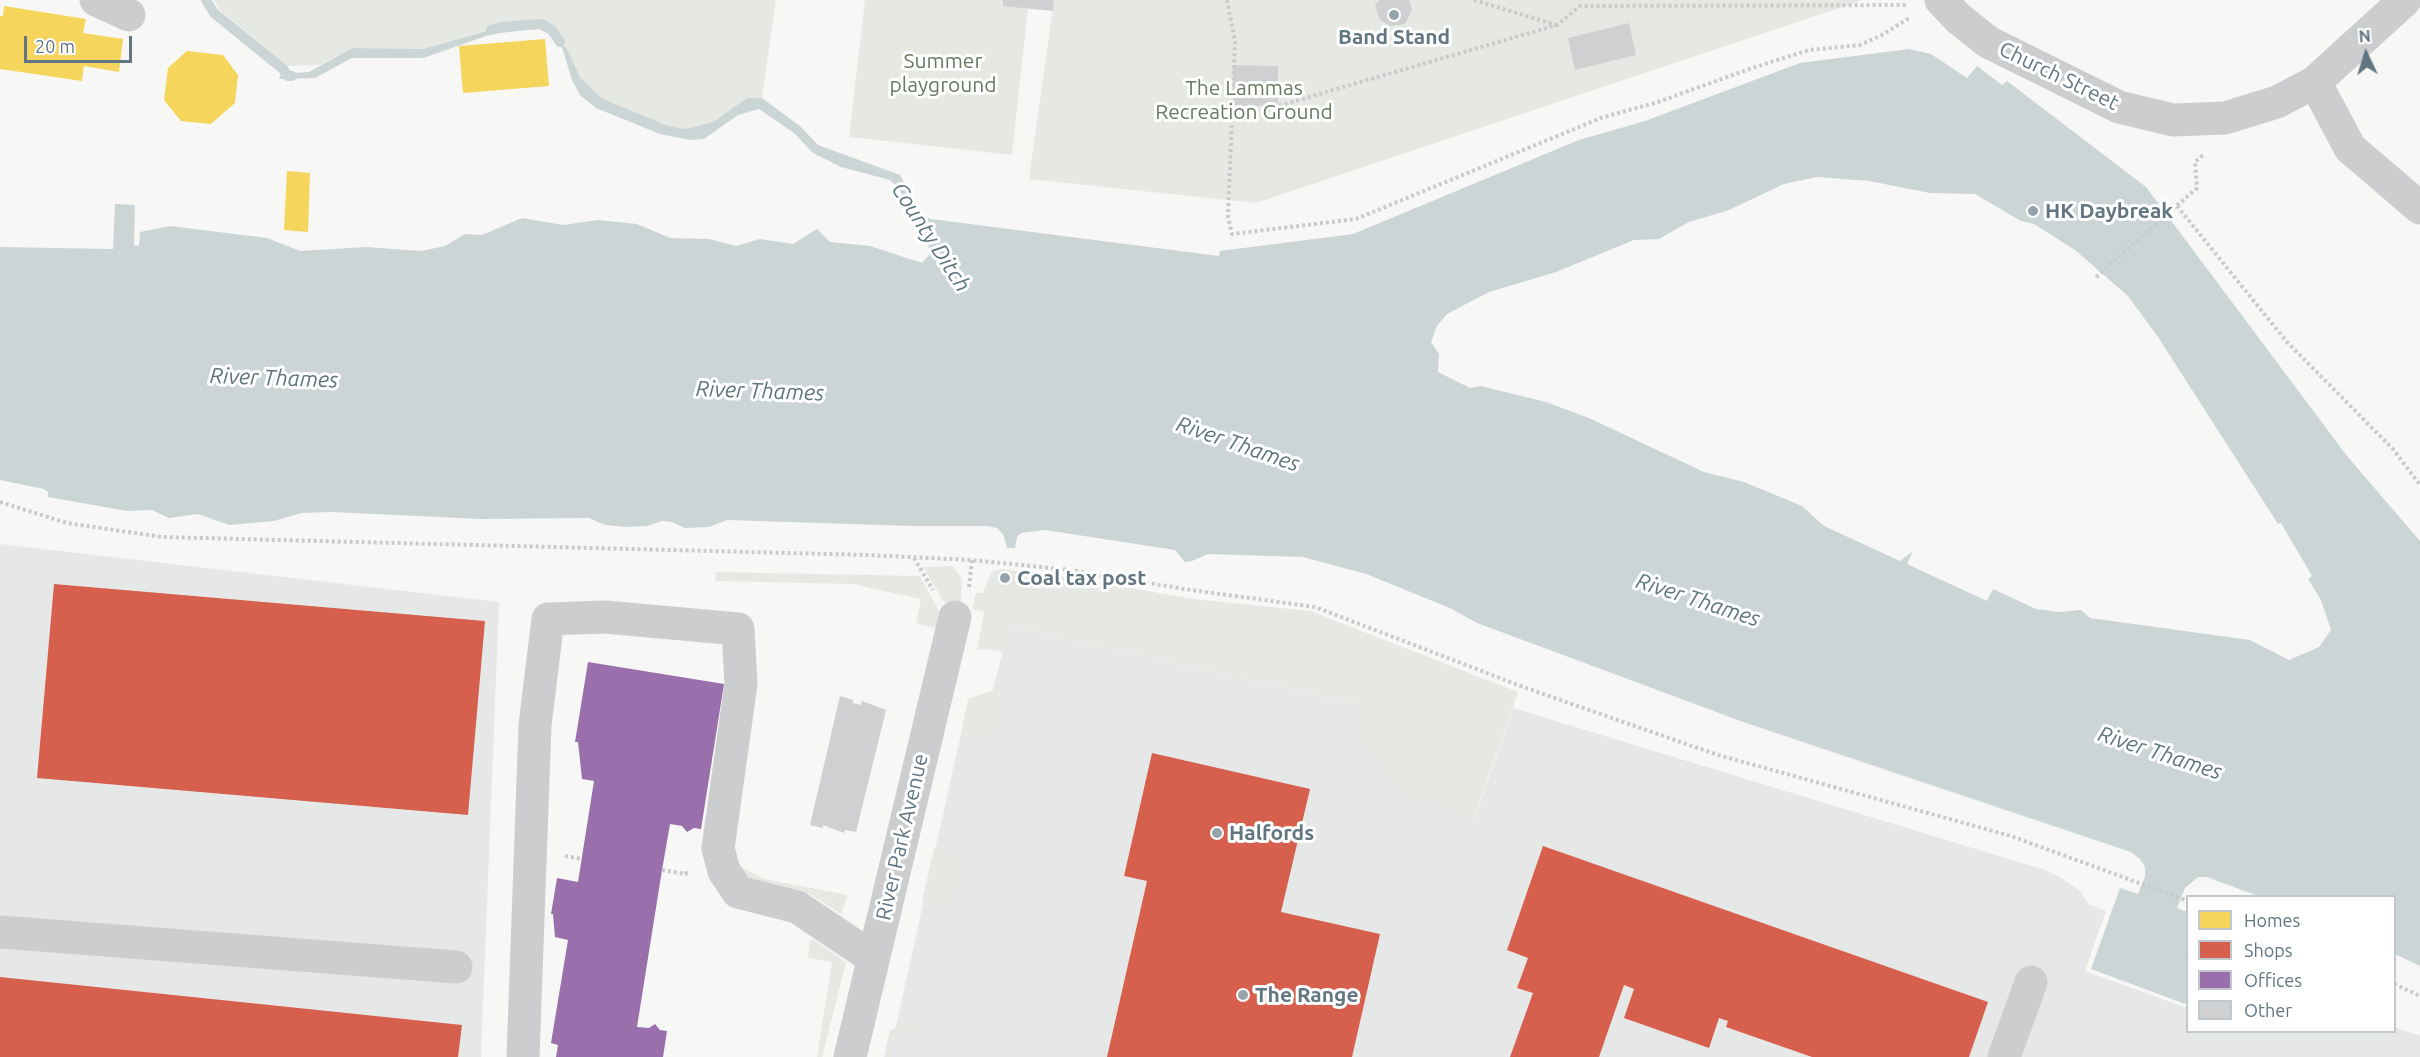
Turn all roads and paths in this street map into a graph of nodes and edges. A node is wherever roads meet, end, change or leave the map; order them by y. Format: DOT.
graph roads {
  1 [pos="96,0"];
  2 [pos="1227,0"];
  3 [pos="1474,0"];
  4 [pos="2405,0"];
  5 [pos="1935,3"];
  6 [pos="129,15"];
  7 [pos="1557,25"];
  8 [pos="2315,82"];
  9 [pos="1232,114"];
  10 [pos="2224,118"];
  11 [pos="2177,206"];
  12 [pos="2420,208"];
  13 [pos="2096,277"];
  14 [pos="2420,485"];
  15 [pos="0,502"];
  16 [pos="955,617"];
  17 [pos="2186,901"];
  18 [pos="0,932"];
  19 [pos="873,958"];
  20 [pos="456,967"];
  21 [pos="2031,982"];
  22 [pos="2396,985"];
  23 [pos="2420,996"];
  24 [pos="523,1057"];
  25 [pos="850,1057"];
  26 [pos="2004,1057"];
  1 -- 6 [label="street"];
  2 -- 9 [label="path"];
  3 -- 7 [label="path"];
  4 -- 8 [label="street, Church Street"];
  5 -- 7 [label="path"];
  5 -- 9 [label="path"];
  5 -- 10 [label="street, Church Street"];
  7 -- 9 [label="path"];
  8 -- 10 [label="street, Church Street"];
  8 -- 12 [label="street"];
  10 -- 11 [label="path"];
  11 -- 13 [label="path"];
  11 -- 14 [label="path"];
  15 -- 17 [label="path"];
  16 -- 19 [label="street, River Park Avenue"];
  18 -- 20 [label="street"];
  19 -- 24 [label="street"];
  19 -- 25 [label="street, River Park Avenue"];
  21 -- 26 [label="street"];
  22 -- 23 [label="path"];
}
